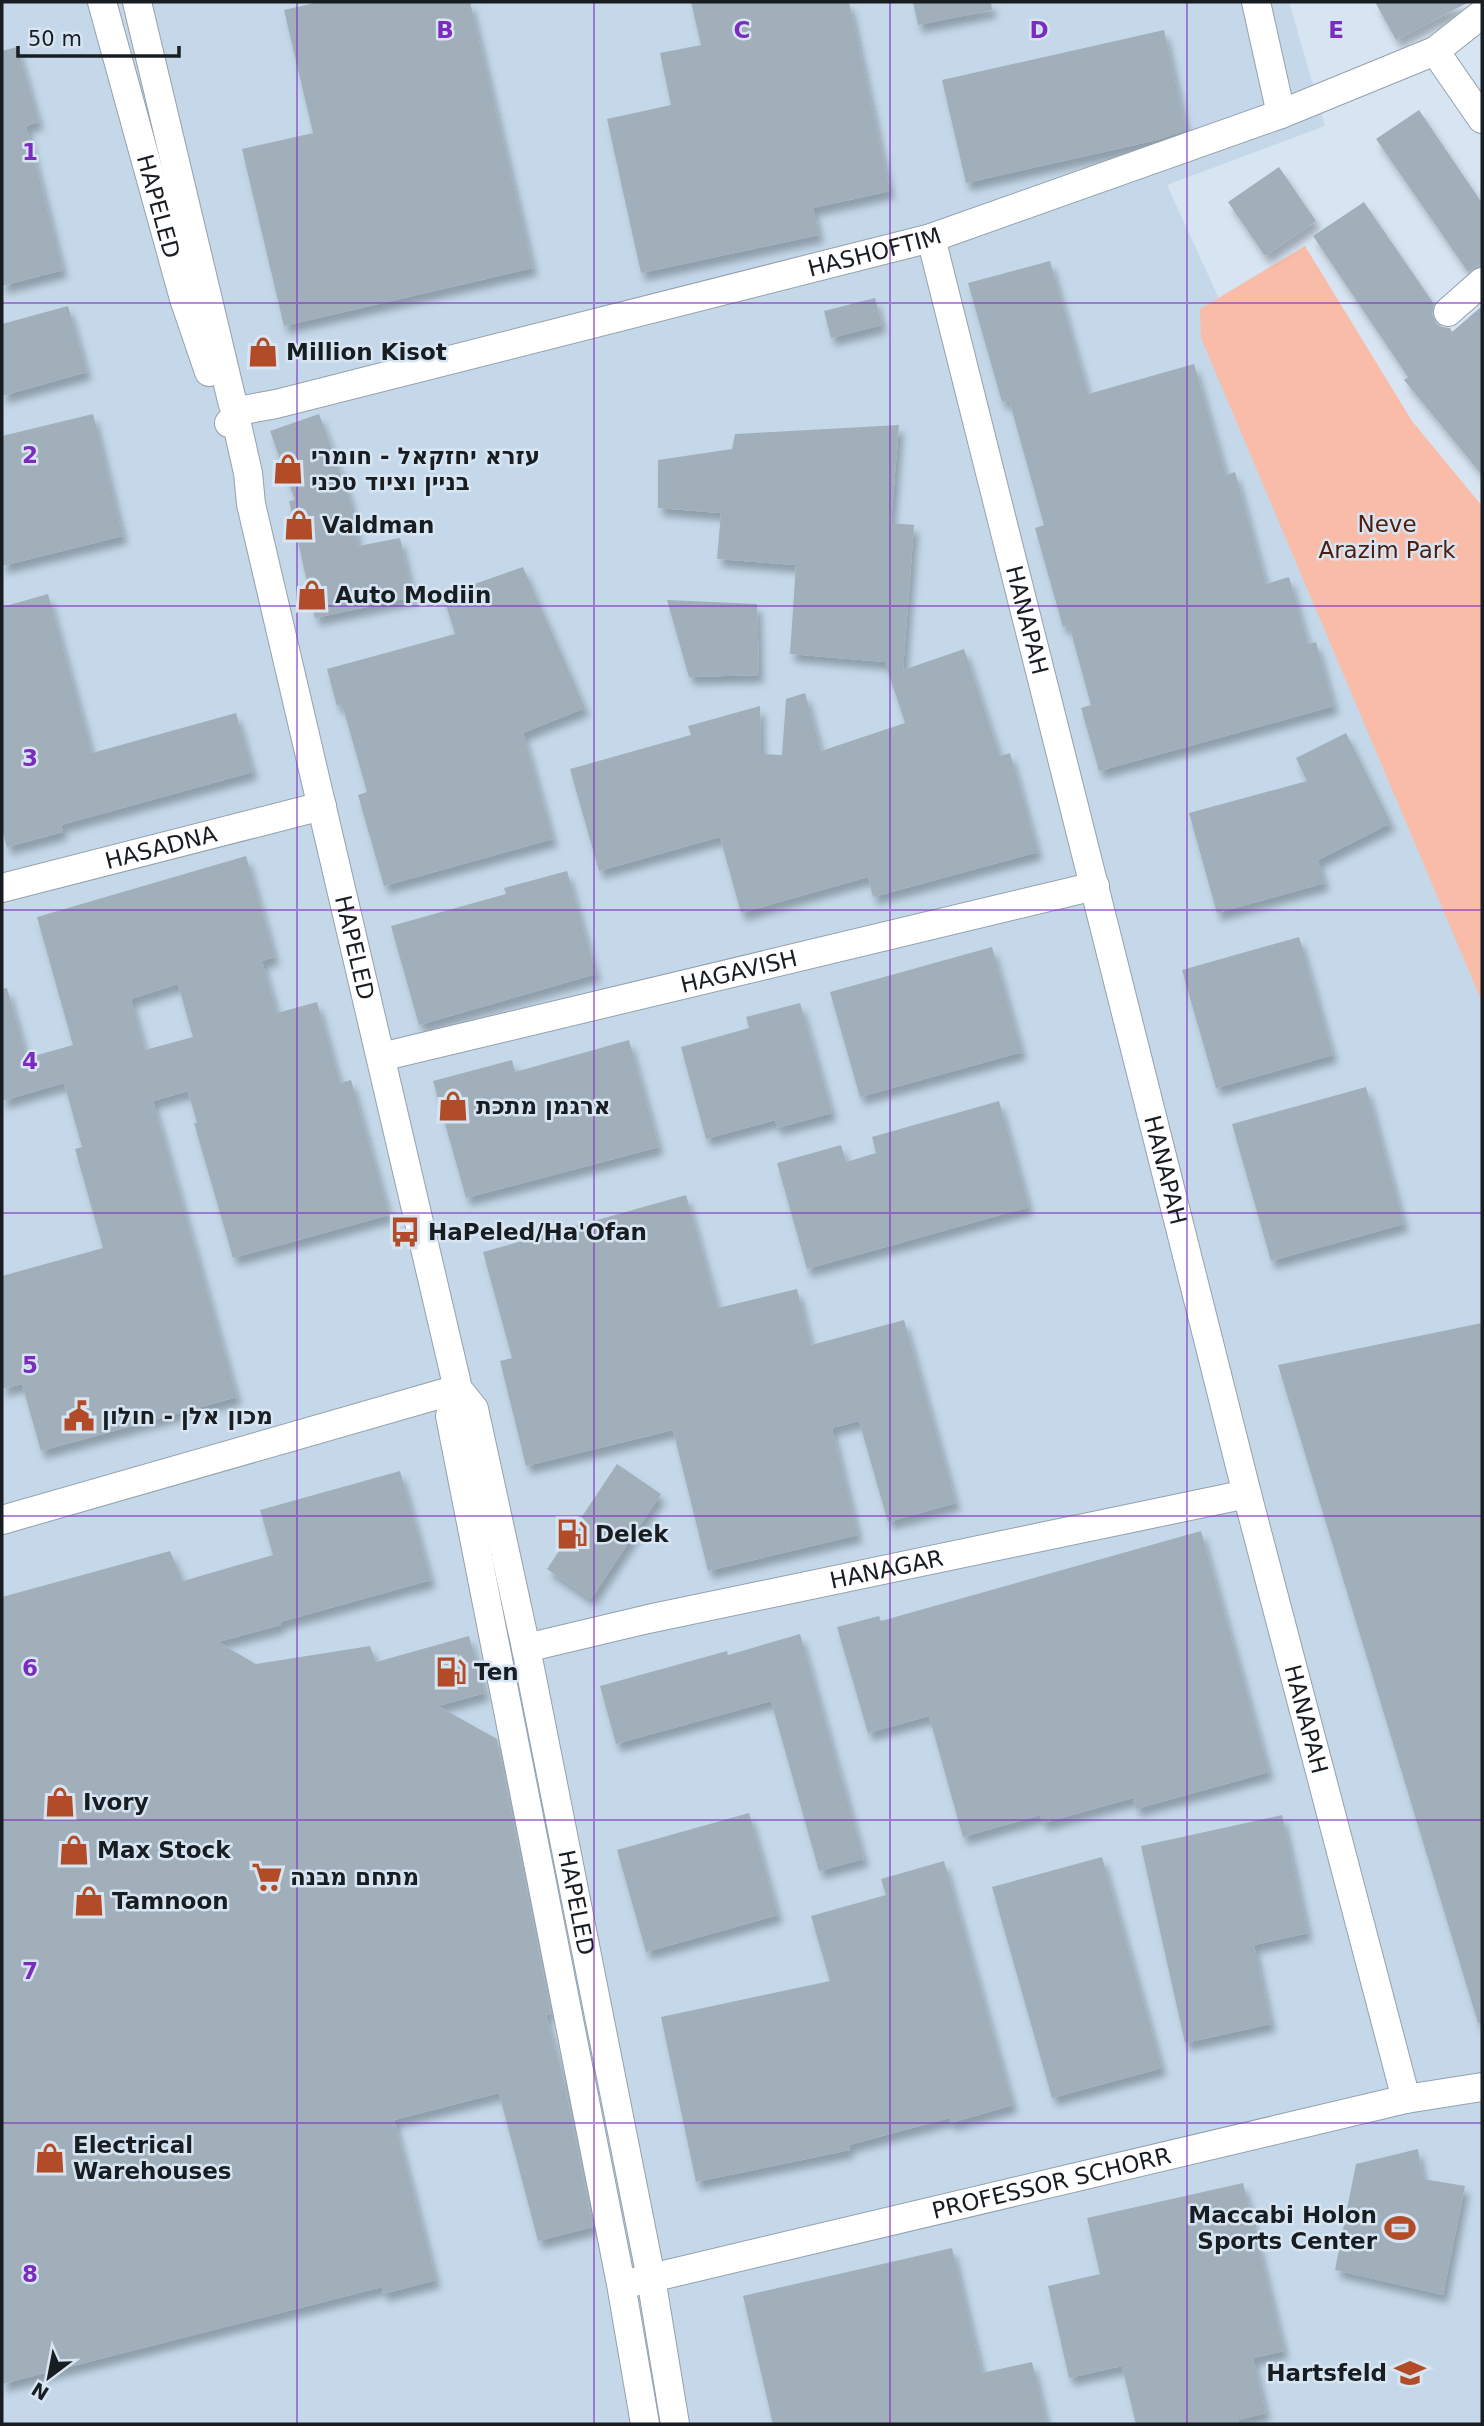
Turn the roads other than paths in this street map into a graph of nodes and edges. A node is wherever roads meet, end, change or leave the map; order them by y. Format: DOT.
graph roads {
  1 [pos="102,2"];
  2 [pos="137,2"];
  3 [pos="1256,2"];
  4 [pos="1482,14"];
  5 [pos="1435,51"];
  6 [pos="1281,114"];
  7 [pos="1482,119"];
  8 [pos="931,238"];
  9 [pos="1482,282"];
  10 [pos="1448,312"];
  11 [pos="231,413"];
  12 [pos="322,806"];
  13 [pos="1094,886"];
  14 [pos="2,888"];
  15 [pos="381,1056"];
  16 [pos="458,1389"];
  17 [pos="1247,1494"];
  18 [pos="2,1520"];
  19 [pos="526,1648"];
  20 [pos="1482,2087"];
  21 [pos="1406,2099"];
  22 [pos="651,2278"];
  23 [pos="621,2284"];
  24 [pos="645,2424"];
  25 [pos="675,2424"];
  1 -- 11 [label="street, HAPELED"];
  2 -- 11 [label="street, HAPELED"];
  3 -- 6 [label="street"];
  4 -- 5 [label="street, HASHOFTIM"];
  5 -- 6 [label="street, HASHOFTIM"];
  5 -- 7 [label="street"];
  6 -- 8 [label="street, HASHOFTIM"];
  8 -- 11 [label="street, HASHOFTIM"];
  8 -- 13 [label="street, HANAPAH"];
  9 -- 10 [label="street"];
  11 -- 12 [label="street, HAPELED"];
  12 -- 14 [label="street, HASADNA"];
  12 -- 15 [label="street, HAPELED"];
  13 -- 15 [label="street, HAGAVISH"];
  13 -- 17 [label="street, HANAPAH"];
  15 -- 16 [label="street, HAPELED"];
  16 -- 18 [label="street"];
  16 -- 19 [label="street, HAPELED"];
  16 -- 23 [label="street, HAPELED"];
  17 -- 19 [label="street, HANAGAR"];
  17 -- 21 [label="street, HANAPAH"];
  19 -- 22 [label="street, HAPELED"];
  20 -- 21 [label="street, PROFESSOR SCHORR"];
  21 -- 22 [label="street, PROFESSOR SCHORR"];
  22 -- 23 [label="street, PROFESSOR SCHORR"];
  22 -- 25 [label="street, HAPELED"];
  23 -- 24 [label="street, HAPELED"];
}
